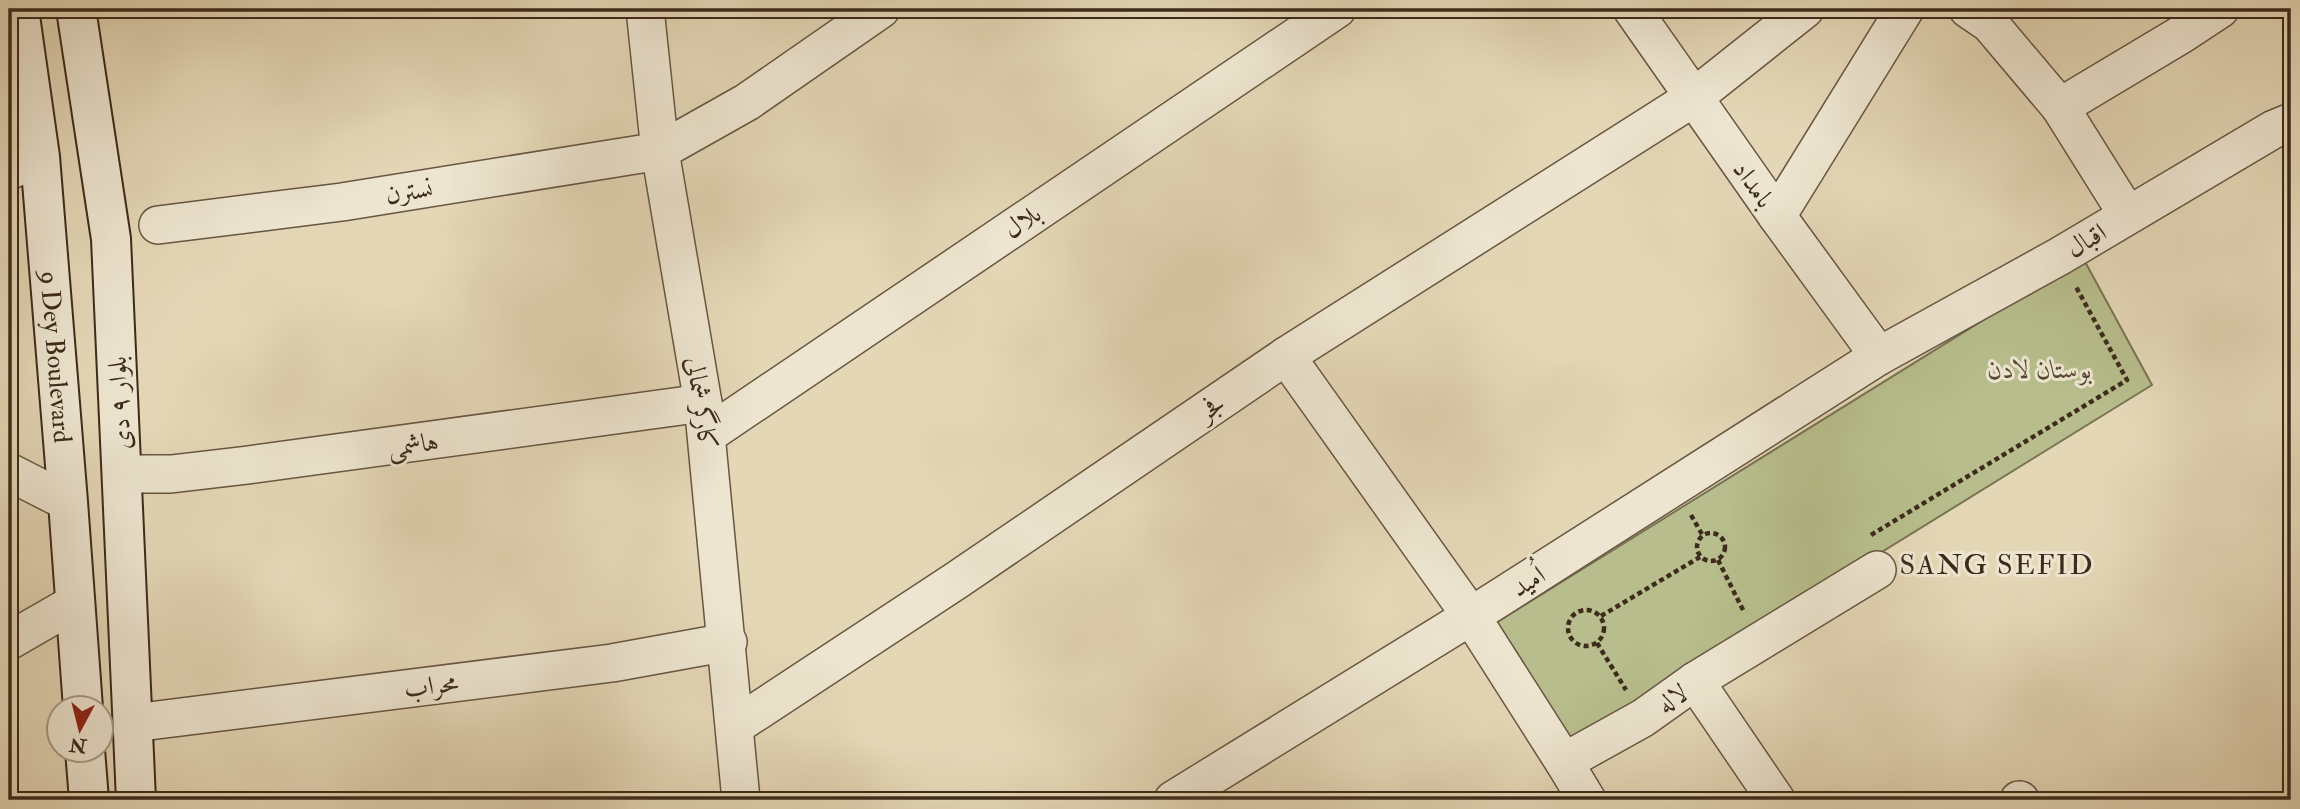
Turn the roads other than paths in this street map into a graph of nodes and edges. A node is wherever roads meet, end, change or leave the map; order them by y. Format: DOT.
graph roads {
  1 [pos="19,9"];
  2 [pos="76,9"];
  3 [pos="645,9"];
  4 [pos="881,9"];
  5 [pos="1337,9"];
  6 [pos="1632,9"];
  7 [pos="1805,9"];
  8 [pos="1905,9"];
  9 [pos="2220,9"];
  10 [pos="1988,14"];
  11 [pos="1693,98"];
  12 [pos="2060,107"];
  13 [pos="2291,122"];
  14 [pos="660,151"];
  15 [pos="24,164"];
  16 [pos="2127,215"];
  17 [pos="1777,216"];
  18 [pos="158,225"];
  19 [pos="1286,356"];
  20 [pos="1879,356"];
  21 [pos="705,419"];
  22 [pos="9,472"];
  23 [pos="122,474"];
  24 [pos="68,502"];
  25 [pos="1869,556"];
  26 [pos="75,603"];
  27 [pos="1471,616"];
  28 [pos="9,641"];
  29 [pos="728,642"];
  30 [pos="1695,681"];
  31 [pos="82,694"];
  32 [pos="133,723"];
  33 [pos="735,726"];
  34 [pos="1564,762"];
  35 [pos="86,764"];
  36 [pos="89,800"];
  37 [pos="136,800"];
  38 [pos="741,800"];
  39 [pos="1173,800"];
  40 [pos="1587,800"];
  41 [pos="1776,800"];
  1 -- 15 [label="main road, 9 Dey Boulevard"];
  2 -- 23 [label="main road, بلوار ۹ دی"];
  3 -- 14 [label="street, کارگر شمالی"];
  4 -- 14 [label="street"];
  5 -- 21 [label="street, بلال"];
  6 -- 11 [label="street, بامداد"];
  7 -- 11 [label="street, فجر"];
  8 -- 17 [label="street"];
  9 -- 12 [label="street"];
  10 -- 12 [label="street"];
  11 -- 17 [label="street, بامداد"];
  11 -- 19 [label="street, فجر"];
  12 -- 16 [label="street"];
  13 -- 16 [label="street, اقبال"];
  14 -- 18 [label="street, نسترن"];
  14 -- 21 [label="street, کارگر شمالی"];
  15 -- 24 [label="main road, 9 Dey Boulevard"];
  16 -- 20 [label="street, اقبال"];
  17 -- 20 [label="street, بامداد"];
  19 -- 27 [label="street"];
  19 -- 33 [label="street, فجر"];
  20 -- 27 [label="street, اُمید"];
  21 -- 23 [label="street, هاشمی"];
  21 -- 29 [label="street, کارگر شمالی"];
  22 -- 24 [label="street"];
  23 -- 32 [label="main road, بلوار ۹ دی"];
  24 -- 26 [label="main road, 9 Dey Boulevard"];
  25 -- 30 [label="street"];
  26 -- 28 [label="street"];
  26 -- 31 [label="main road, 9 Dey Boulevard"];
  27 -- 34 [label="street"];
  27 -- 39 [label="street, اُمید"];
  29 -- 32 [label="street, محراب"];
  29 -- 33 [label="street, کارگر شمالی"];
  30 -- 34 [label="street, لاله"];
  30 -- 41 [label="street, لاله"];
  32 -- 37 [label="main road, بلوار ۹ دی"];
  33 -- 38 [label="street, کارگر شمالی"];
  34 -- 40 [label="street"];
  35 -- 36 [label="main road"];
}
